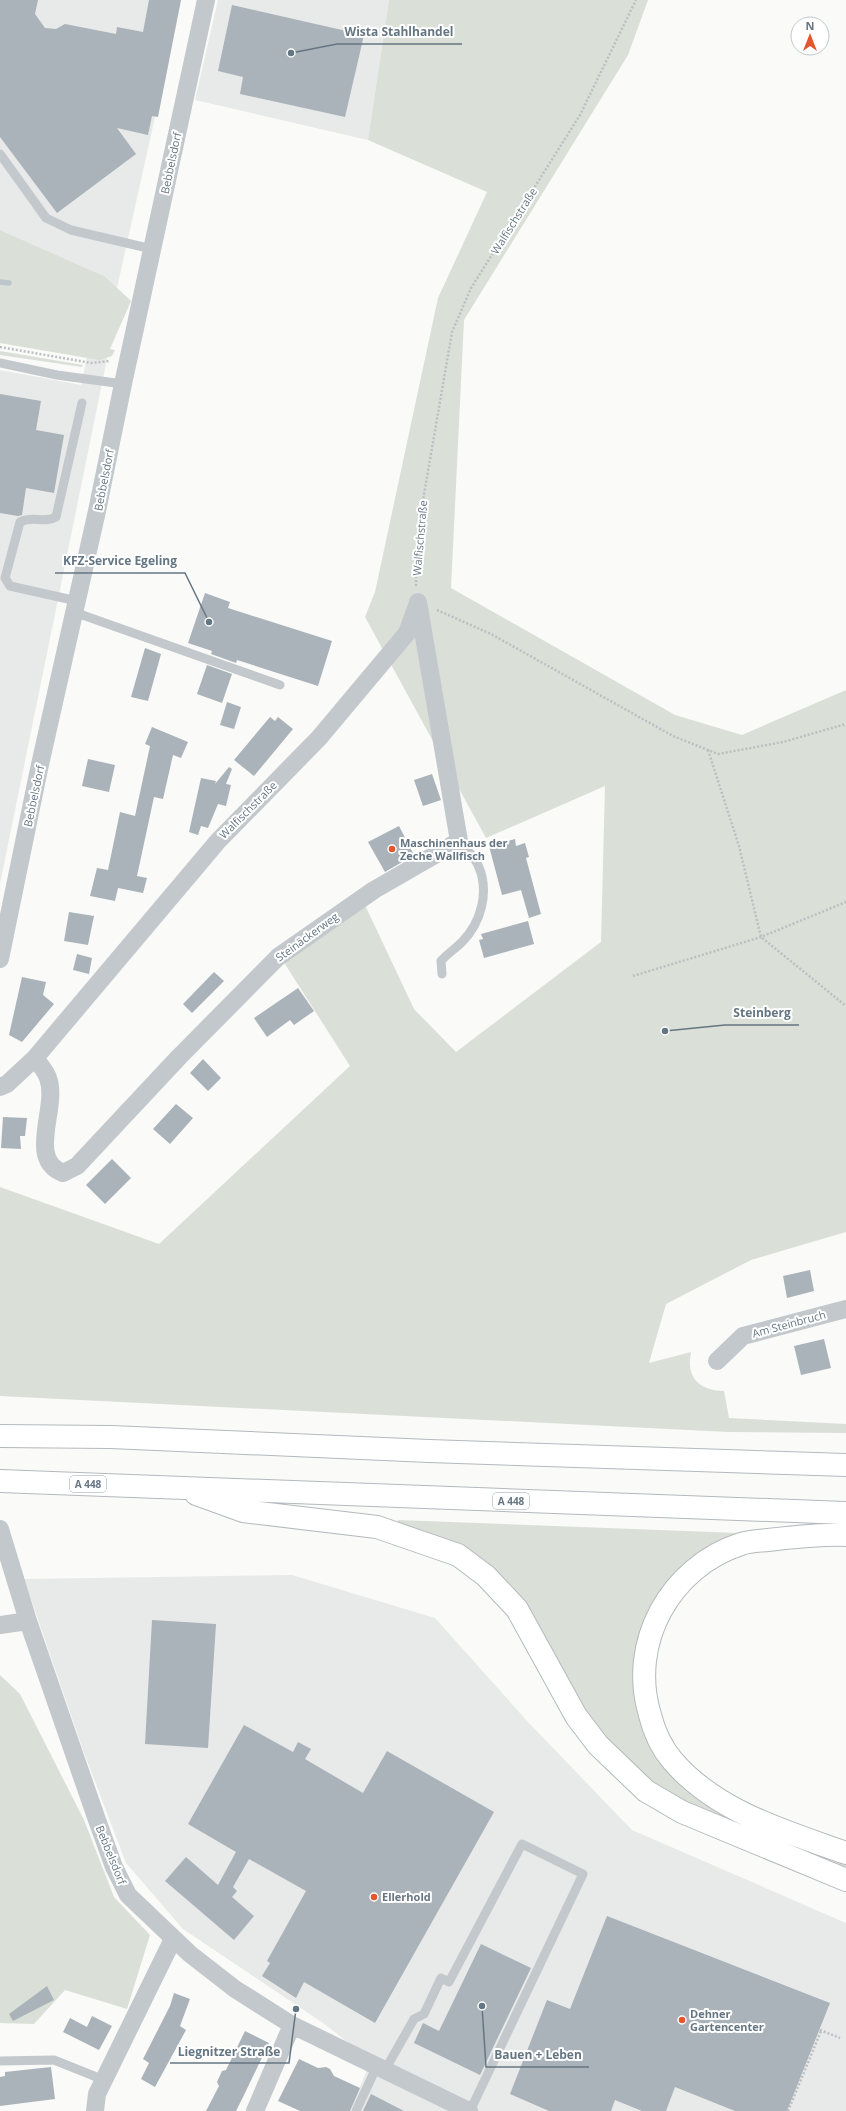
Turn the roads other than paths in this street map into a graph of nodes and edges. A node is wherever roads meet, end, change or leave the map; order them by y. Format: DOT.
graph roads {
  1 [pos="206,0"];
  2 [pos="0,154"];
  3 [pos="152,249"];
  4 [pos="0,363"];
  5 [pos="123,384"];
  6 [pos="82,404"];
  7 [pos="76,606"];
  8 [pos="280,685"];
  9 [pos="459,841"];
  10 [pos="0,959"];
  11 [pos="442,974"];
  12 [pos="34,1058"];
  13 [pos="0,1087"];
  14 [pos="846,1309"];
  15 [pos="717,1361"];
  16 [pos="0,1436"];
  17 [pos="846,1466"];
  18 [pos="0,1481"];
  19 [pos="176,1487"];
  20 [pos="846,1513"];
  21 [pos="1,1532"];
  22 [pos="846,1535"];
  23 [pos="28,1621"];
  24 [pos="0,1625"];
  25 [pos="846,1853"];
  26 [pos="846,1880"];
  27 [pos="173,1939"];
  28 [pos="292,2025"];
  29 [pos="0,2061"];
  30 [pos="381,2068"];
  31 [pos="104,2080"];
  32 [pos="94,2111"];
  33 [pos="255,2111"];
  34 [pos="356,2111"];
  35 [pos="470,2111"];
  1 -- 3 [label="street, Bebbelsdorf"];
  2 -- 3 [label="lane"];
  3 -- 5 [label="street, Bebbelsdorf"];
  4 -- 5 [label="lane"];
  5 -- 7 [label="street, Bebbelsdorf"];
  6 -- 7 [label="lane"];
  7 -- 8 [label="lane"];
  7 -- 10 [label="street, Bebbelsdorf"];
  9 -- 11 [label="lane"];
  9 -- 12 [label="street, Steinäckerweg"];
  9 -- 12 [label="street, Walfischstraße"];
  12 -- 13 [label="street, Walfischstraße"];
  14 -- 15 [label="street, Am Steinbruch"];
  16 -- 17 [label="highway"];
  18 -- 19 [label="highway, A 448"];
  19 -- 20 [label="highway, A 448"];
  19 -- 26 [label="highway"];
  21 -- 23 [label="street, Bebbelsdorf"];
  22 -- 25 [label="highway"];
  23 -- 24 [label="street"];
  23 -- 27 [label="street, Bebbelsdorf"];
  27 -- 28 [label="street, Bebbelsdorf"];
  27 -- 31 [label="street"];
  28 -- 30 [label="street, Bebbelsdorf"];
  28 -- 33 [label="street"];
  29 -- 31 [label="lane"];
  30 -- 34 [label="lane"];
  30 -- 35 [label="street, Bebbelsdorf"];
  30 -- 35 [label="lane"];
  31 -- 32 [label="street"];
}
